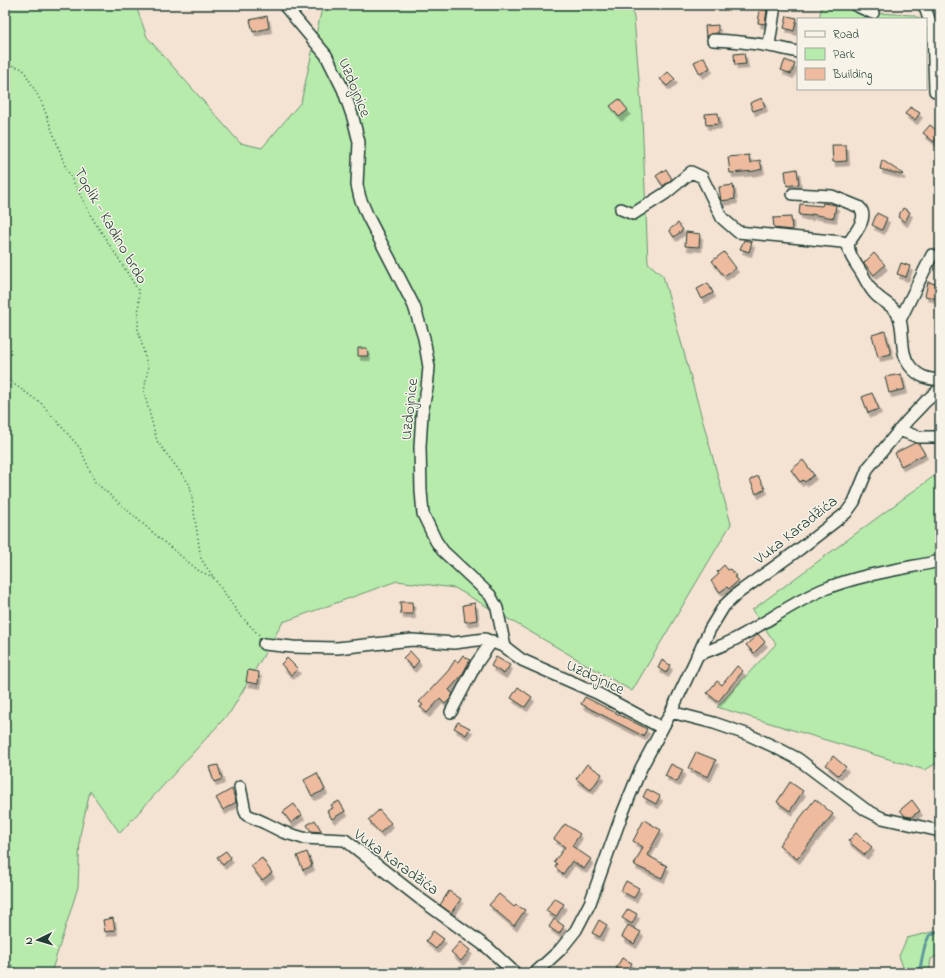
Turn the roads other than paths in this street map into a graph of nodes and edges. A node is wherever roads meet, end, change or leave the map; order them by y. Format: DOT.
graph roads {
  1 [pos="284,5"];
  2 [pos="775,5"];
  3 [pos="855,5"];
  4 [pos="924,5"];
  5 [pos="873,13"];
  6 [pos="713,40"];
  7 [pos="769,45"];
  8 [pos="797,52"];
  9 [pos="934,92"];
  10 [pos="793,194"];
  11 [pos="621,209"];
  12 [pos="848,244"];
  13 [pos="932,255"];
  14 [pos="900,320"];
  15 [pos="940,380"];
  16 [pos="940,389"];
  17 [pos="899,430"];
  18 [pos="939,437"];
  19 [pos="940,561"];
  20 [pos="492,641"];
  21 [pos="266,644"];
  22 [pos="505,646"];
  23 [pos="697,655"];
  24 [pos="451,712"];
  25 [pos="671,712"];
  26 [pos="662,728"];
  27 [pos="240,787"];
  28 [pos="940,831"];
  29 [pos="515,973"];
  30 [pos="535,973"];
  1 -- 22 [label="street, Uzdojnice"];
  2 -- 7 [label="street"];
  3 -- 5 [label="street"];
  4 -- 9 [label="street"];
  6 -- 7 [label="street"];
  7 -- 8 [label="street"];
  10 -- 12 [label="street"];
  11 -- 12 [label="street"];
  12 -- 14 [label="street"];
  13 -- 14 [label="street"];
  14 -- 15 [label="street"];
  16 -- 17 [label="street, Vuka Karadžića"];
  17 -- 18 [label="street"];
  17 -- 23 [label="street, Vuka Karadžića"];
  19 -- 23 [label="street"];
  20 -- 21 [label="street"];
  20 -- 22 [label="street"];
  20 -- 24 [label="street"];
  22 -- 26 [label="street, Uzdojnice"];
  23 -- 25 [label="street, Vuka Karadžića"];
  25 -- 26 [label="street, Vuka Karadžića"];
  25 -- 28 [label="street"];
  26 -- 30 [label="street, Vuka Karadžića"];
  27 -- 29 [label="street, Vuka Karadžića"];
}
